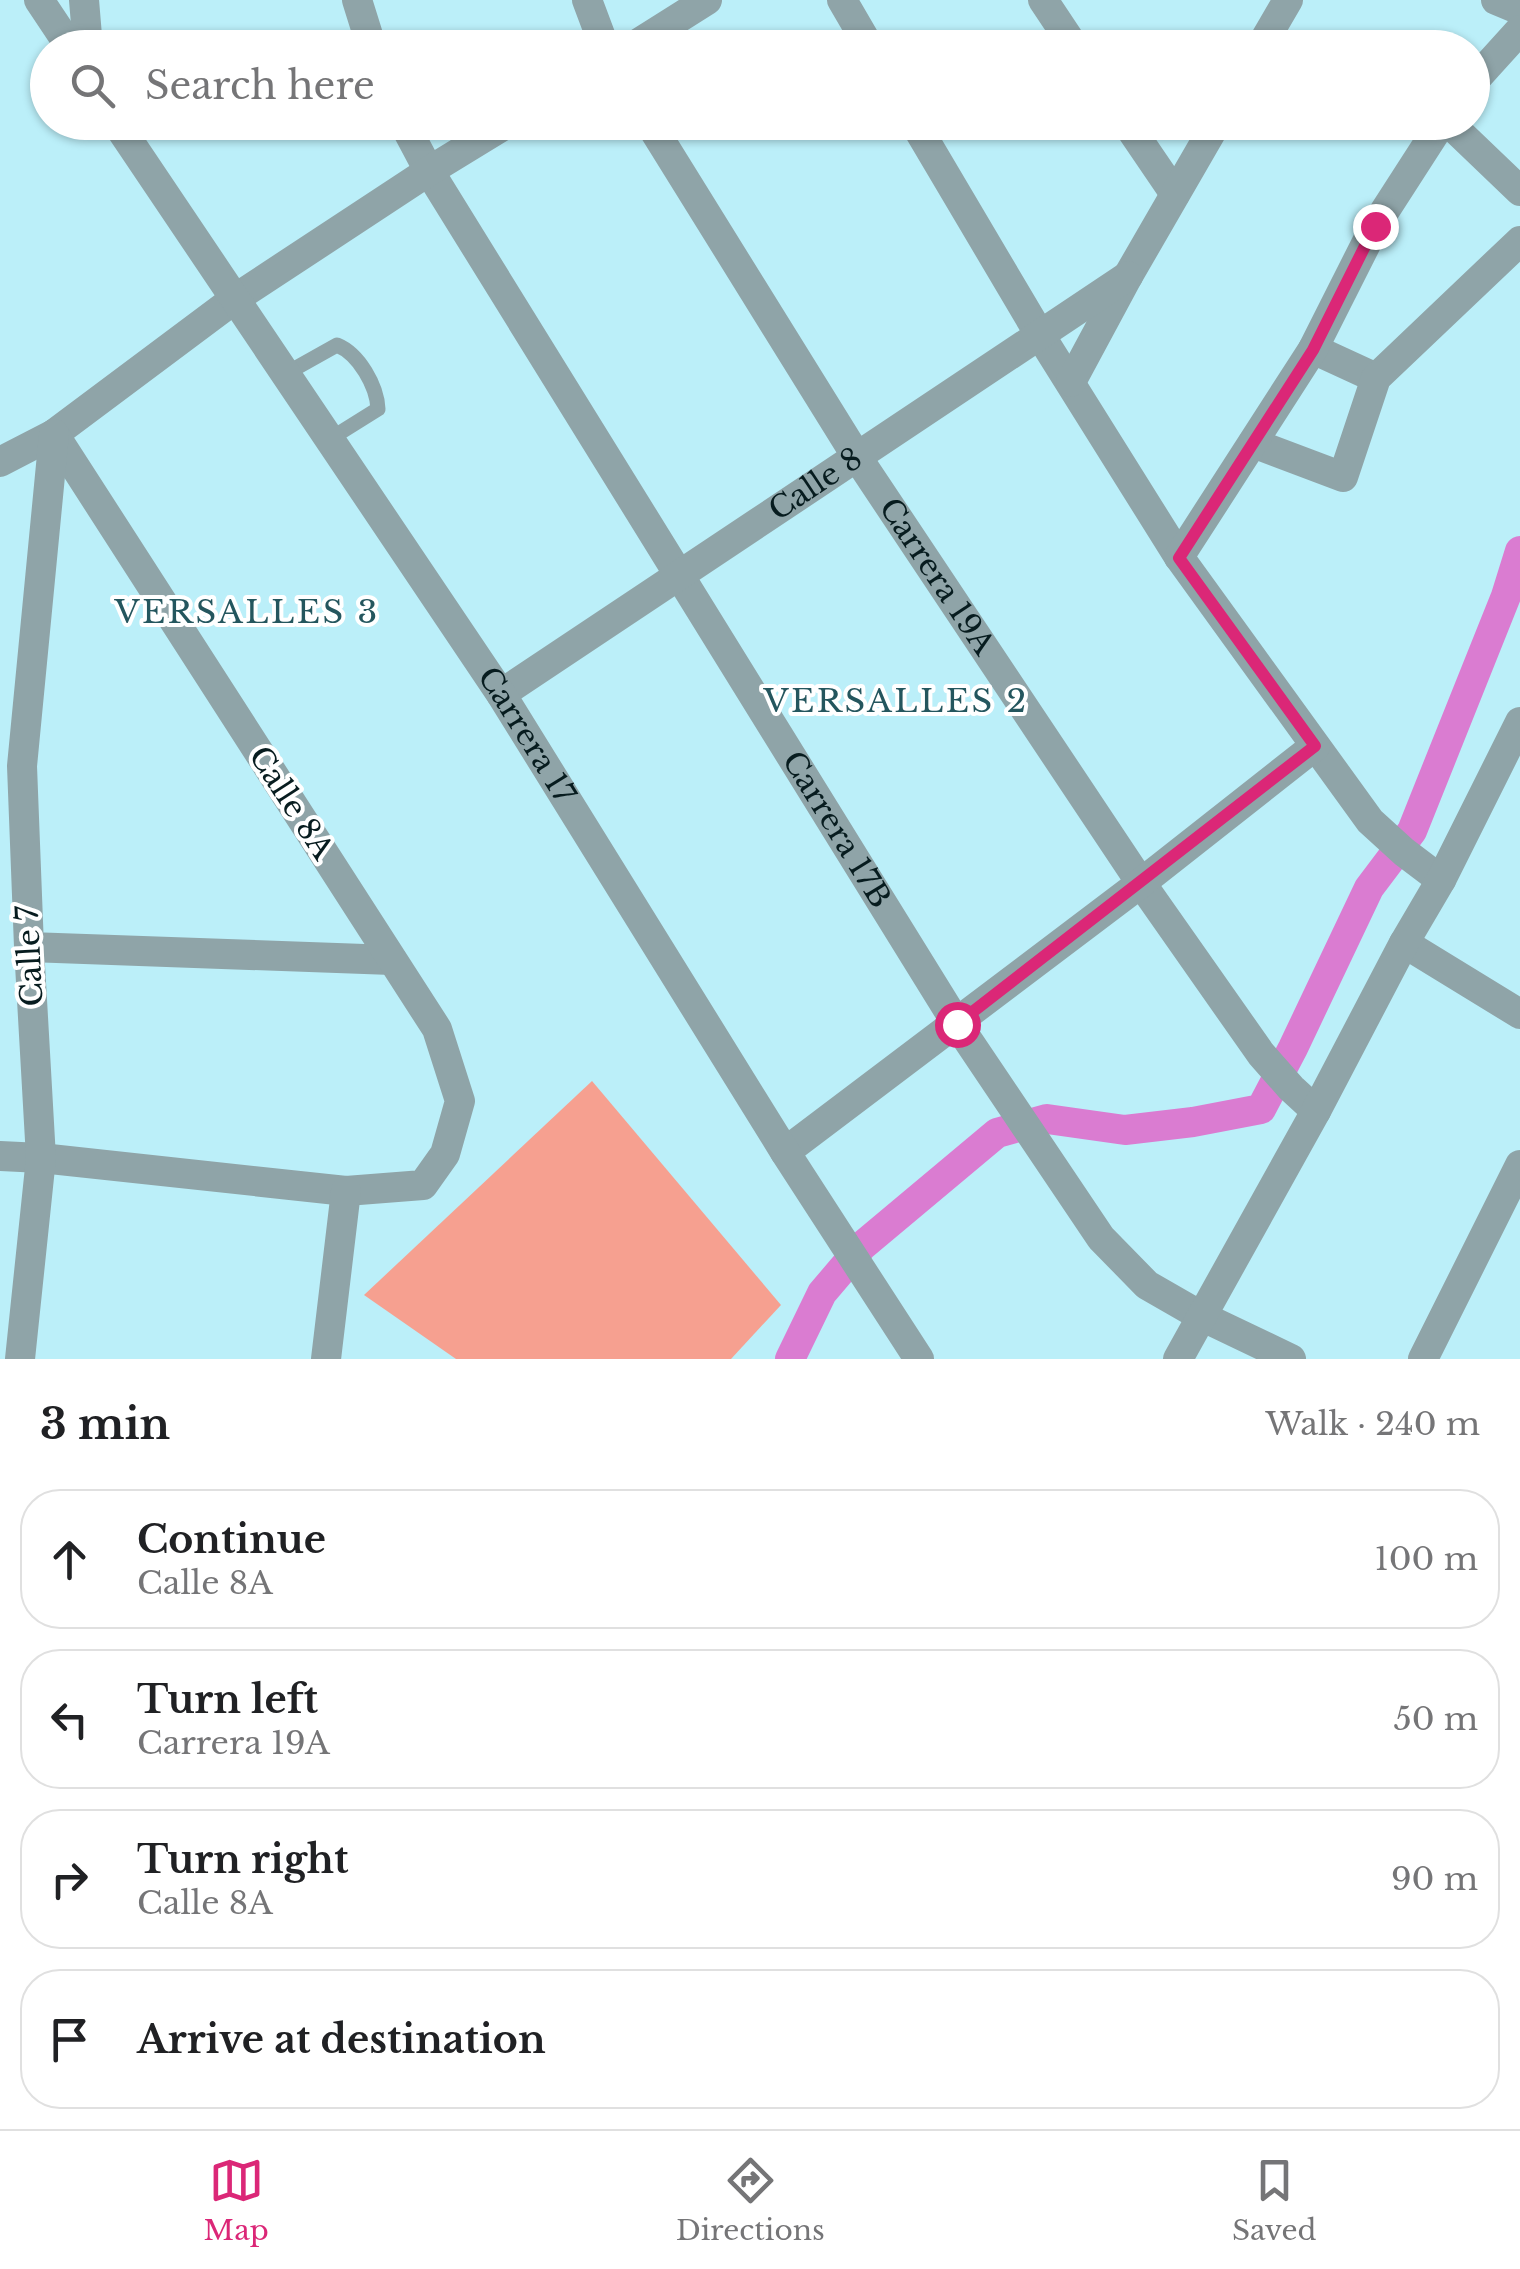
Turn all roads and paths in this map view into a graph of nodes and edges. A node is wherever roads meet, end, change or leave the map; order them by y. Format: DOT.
graph roads {
  1 [pos="39,0"];
  2 [pos="84,0"];
  3 [pos="357,0"];
  4 [pos="587,0"];
  5 [pos="708,0"];
  6 [pos="842,0"];
  7 [pos="1043,0"];
  8 [pos="1288,0"];
  9 [pos="1496,0"];
  10 [pos="1520,10"];
  11 [pos="59,30"];
  12 [pos="86,30"];
  13 [pos="366,30"];
  14 [pos="599,30"];
  15 [pos="660,30"];
  16 [pos="860,30"];
  17 [pos="1064,30"];
  18 [pos="1270,30"];
  19 [pos="1520,30"];
  20 [pos="1490,63"];
  21 [pos="128,140"];
  22 [pos="412,140"];
  23 [pos="480,140"];
  24 [pos="660,140"];
  25 [pos="925,140"];
  26 [pos="1138,140"];
  27 [pos="1206,140"];
  28 [pos="1433,140"];
  29 [pos="1465,140"];
  30 [pos="429,172"];
  31 [pos="1520,191"];
  32 [pos="1175,194"];
  33 [pos="1520,241"];
  34 [pos="1128,276"];
  35 [pos="236,298"];
  36 [pos="1040,335"];
  37 [pos="1313,350"];
  38 [pos="287,373"];
  39 [pos="1376,378"];
  40 [pos="1071,382"];
  41 [pos="54,434"];
  42 [pos="330,439"];
  43 [pos="1253,443"];
  44 [pos="857,457"];
  45 [pos="0,462"];
  46 [pos="1179,558"];
  47 [pos="678,577"];
  48 [pos="501,694"];
  49 [pos="1520,722"];
  50 [pos="1315,746"];
  51 [pos="1441,880"];
  52 [pos="1141,883"];
  53 [pos="1404,943"];
  54 [pos="29,947"];
  55 [pos="392,960"];
  56 [pos="1520,1014"];
  57 [pos="957,1024"];
  58 [pos="1316,1111"];
  59 [pos="786,1152"];
  60 [pos="0,1156"];
  61 [pos="41,1158"];
  62 [pos="1520,1165"];
  63 [pos="346,1192"];
  64 [pos="1202,1316"];
  65 [pos="20,1359"];
  66 [pos="326,1359"];
  67 [pos="919,1359"];
  68 [pos="1178,1359"];
  69 [pos="1292,1359"];
  70 [pos="1423,1359"];
  1 -- 11 [label="street"];
  2 -- 12 [label="street"];
  3 -- 13 [label="street"];
  4 -- 14 [label="street"];
  5 -- 15 [label="street"];
  6 -- 16 [label="street"];
  7 -- 17 [label="street"];
  8 -- 18 [label="street"];
  9 -- 10 [label="street"];
  19 -- 20 [label="street"];
  21 -- 35 [label="street, Carrera 17"];
  22 -- 30 [label="street, Carrera 17B"];
  23 -- 30 [label="street"];
  24 -- 44 [label="street, Carrera 19A"];
  25 -- 36 [label="street"];
  26 -- 32 [label="street"];
  27 -- 32 [label="street, Calle 8"];
  28 -- 37 [label="street"];
  29 -- 31 [label="street"];
  30 -- 35 [label="street"];
  30 -- 47 [label="street, Carrera 17B"];
  32 -- 34 [label="street, Calle 8"];
  33 -- 39 [label="street"];
  34 -- 36 [label="street, Calle 8"];
  34 -- 40 [label="street, Calle 8"];
  35 -- 38 [label="street, Carrera 17"];
  35 -- 41 [label="street"];
  36 -- 40 [label="street"];
  36 -- 44 [label="street, Calle 8"];
  37 -- 39 [label="street"];
  37 -- 43 [label="street"];
  38 -- 42 [label="street, Carrera 17"];
  38 -- 42 [label="lane"];
  39 -- 43 [label="street"];
  40 -- 46 [label="street"];
  41 -- 45 [label="street"];
  41 -- 54 [label="street, Calle 7"];
  41 -- 55 [label="street, Calle 8A"];
  42 -- 48 [label="street, Carrera 17"];
  43 -- 46 [label="street"];
  44 -- 47 [label="street, Calle 8"];
  44 -- 52 [label="street, Carrera 19A"];
  46 -- 50 [label="street"];
  47 -- 48 [label="street, Calle 8"];
  47 -- 57 [label="street, Carrera 17B"];
  48 -- 59 [label="street, Carrera 17"];
  49 -- 51 [label="street"];
  50 -- 51 [label="street"];
  50 -- 52 [label="street"];
  51 -- 53 [label="street"];
  52 -- 57 [label="street"];
  52 -- 58 [label="street, Carrera 19A"];
  53 -- 56 [label="street"];
  53 -- 58 [label="street"];
  54 -- 55 [label="street"];
  54 -- 61 [label="street, Calle 7"];
  55 -- 63 [label="street, Calle 8A"];
  57 -- 59 [label="street"];
  57 -- 64 [label="street, Carrera 17B"];
  58 -- 64 [label="street"];
  59 -- 67 [label="street, Carrera 17"];
  60 -- 61 [label="street"];
  61 -- 63 [label="street"];
  61 -- 65 [label="street, Calle 7"];
  62 -- 70 [label="street"];
  63 -- 66 [label="street"];
  64 -- 68 [label="street"];
  64 -- 69 [label="street, Carrera 17B"];
}
